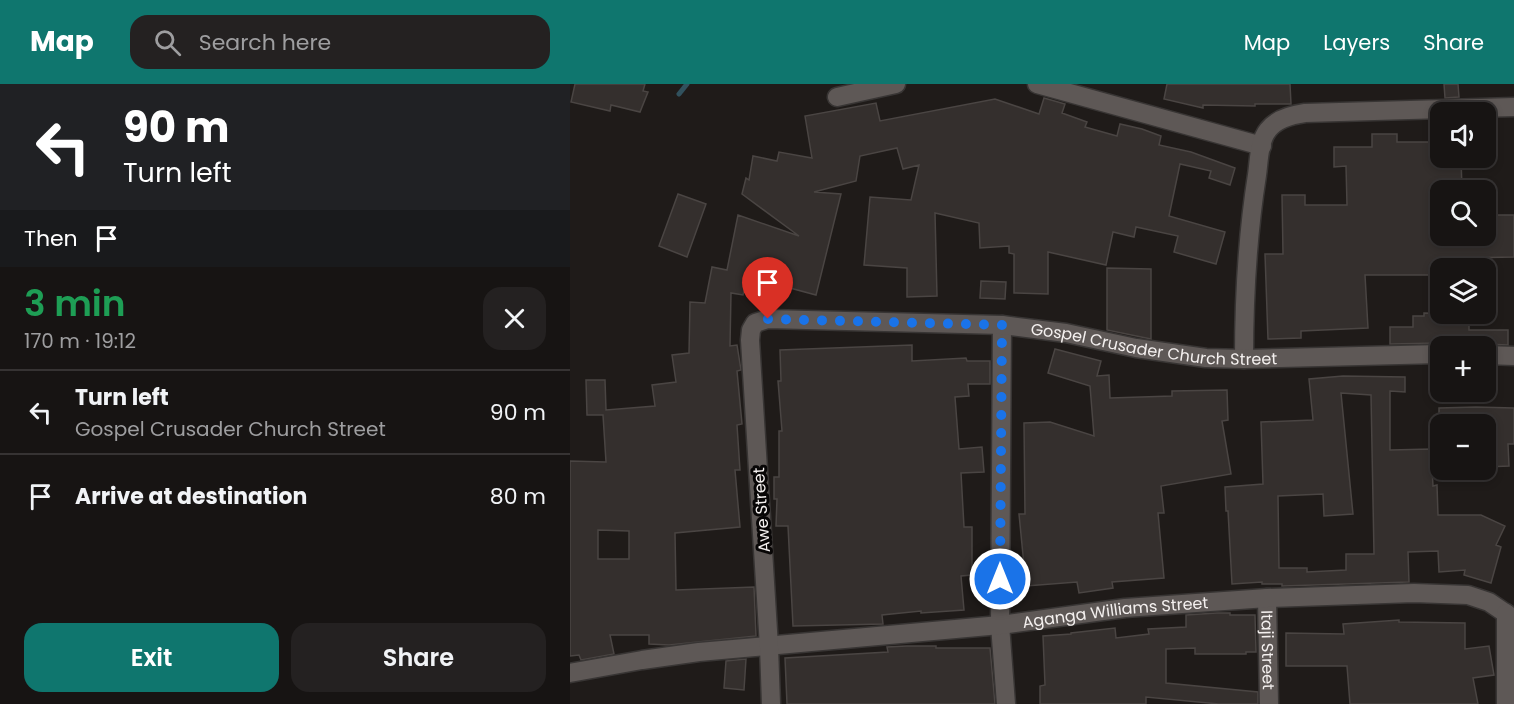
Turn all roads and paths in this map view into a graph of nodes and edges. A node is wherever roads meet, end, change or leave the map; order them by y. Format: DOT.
graph roads {
  1 [pos="896,84"];
  2 [pos="1036,84"];
  3 [pos="837,97"];
  4 [pos="1514,107"];
  5 [pos="1262,146"];
  6 [pos="761,320"];
  7 [pos="1002,325"];
  8 [pos="1430,354"];
  9 [pos="1496,355"];
  10 [pos="1514,356"];
  11 [pos="1244,359"];
  12 [pos="1267,598"];
  13 [pos="1510,616"];
  14 [pos="1000,625"];
  15 [pos="770,647"];
  16 [pos="570,673"];
  17 [pos="771,704"];
  18 [pos="1006,704"];
  19 [pos="1269,704"];
  20 [pos="1506,704"];
  1 -- 3 [label="street"];
  2 -- 5 [label="street"];
  4 -- 5 [label="street"];
  5 -- 11 [label="street"];
  6 -- 7 [label="street, Gospel Crusader Church Street"];
  6 -- 15 [label="street, Awe Street"];
  7 -- 11 [label="street, Gospel Crusader Church Street"];
  7 -- 14 [label="street"];
  8 -- 11 [label="street, Gospel Crusader Church Street"];
  9 -- 10 [label="street"];
  12 -- 13 [label="street, Aganga Williams Street"];
  12 -- 14 [label="street, Aganga Williams Street"];
  12 -- 19 [label="street, Itaji Street"];
  13 -- 20 [label="street"];
  14 -- 15 [label="street, Aganga Williams Street"];
  14 -- 18 [label="street"];
  15 -- 16 [label="street, Aganga Williams Street"];
  15 -- 17 [label="street, Awe Street"];
}
